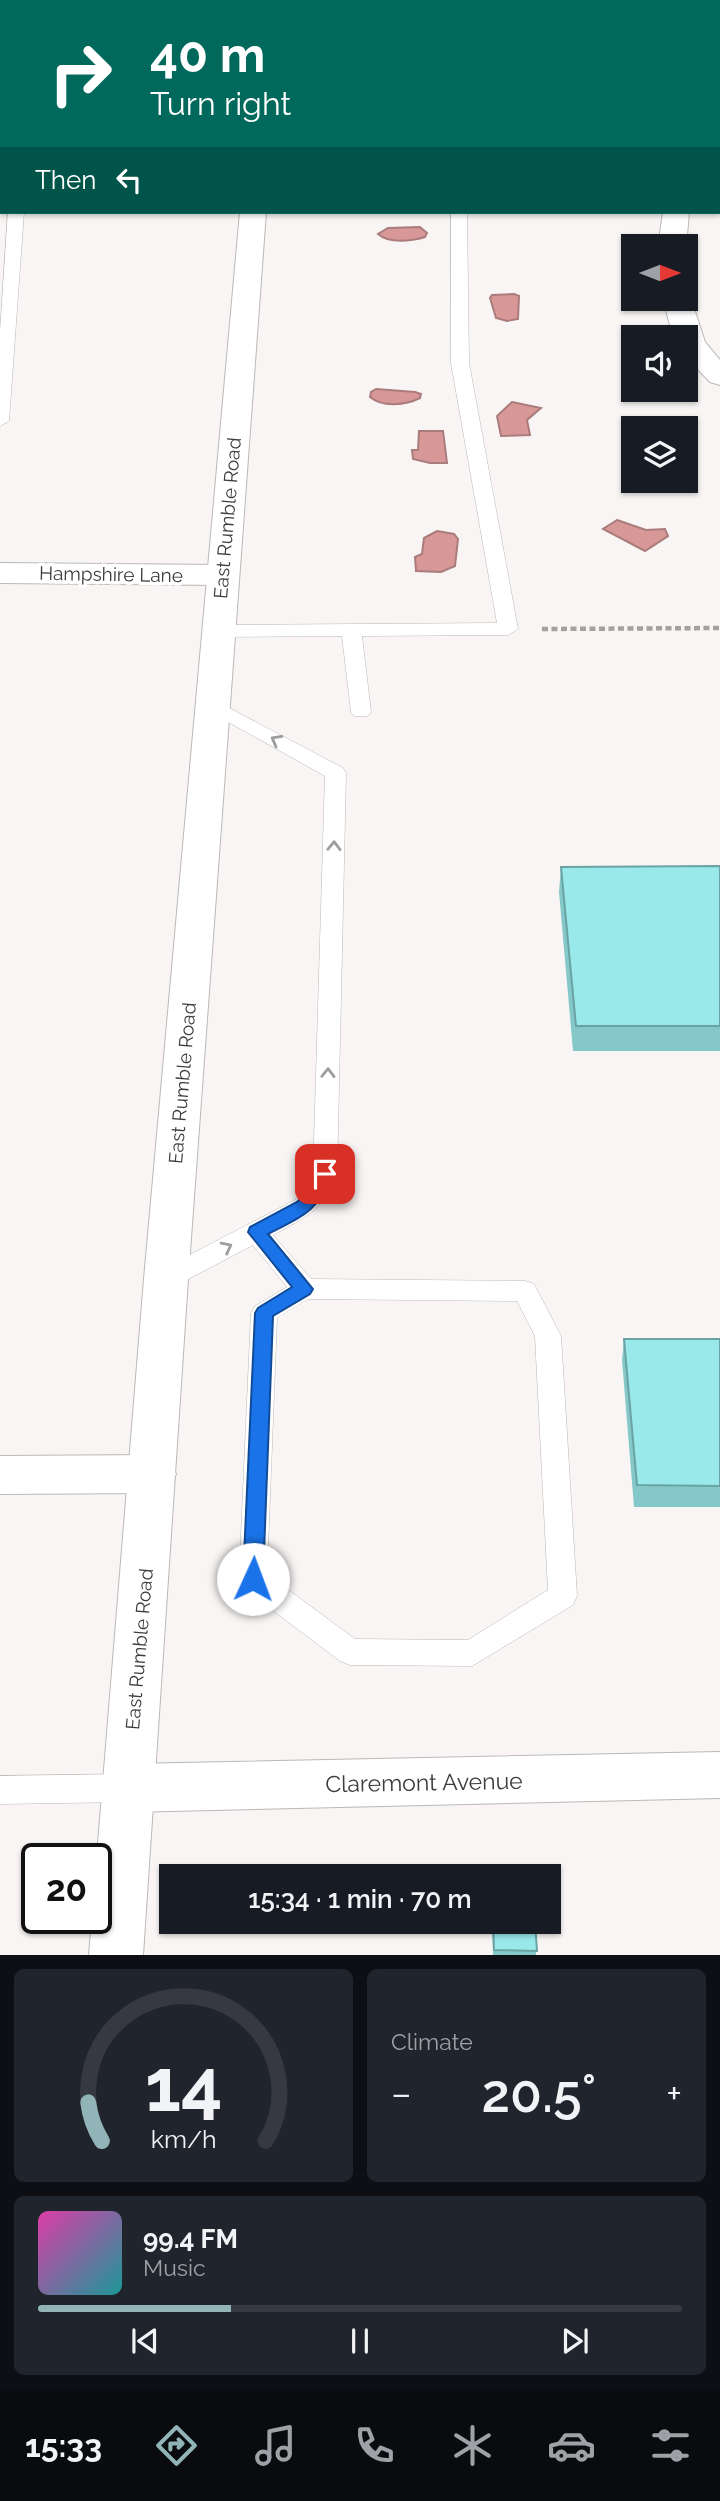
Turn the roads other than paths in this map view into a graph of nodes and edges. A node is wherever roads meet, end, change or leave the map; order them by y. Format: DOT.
graph roads {
  1 [pos="253,214"];
  2 [pos="459,214"];
  3 [pos="676,214"];
  4 [pos="10,215"];
  5 [pos="673,234"];
  6 [pos="679,312"];
  7 [pos="720,376"];
  8 [pos="0,421"];
  9 [pos="0,573"];
  10 [pos="222,575"];
  11 [pos="351,630"];
  12 [pos="218,631"];
  13 [pos="212,705"];
  14 [pos="361,712"];
  15 [pos="257,1232"];
  16 [pos="166,1279"];
  17 [pos="304,1289"];
  18 [pos="153,1474"];
  19 [pos="0,1475"];
  20 [pos="720,1775"];
  21 [pos="128,1788"];
  22 [pos="0,1790"];
  23 [pos="116,1955"];
  1 -- 10 [label="street, East Rumble Road"];
  2 -- 11 [label="lane"];
  3 -- 5 [label="street"];
  4 -- 8 [label="lane"];
  6 -- 7 [label="street"];
  9 -- 10 [label="street, Hampshire Lane"];
  10 -- 12 [label="street, East Rumble Road"];
  11 -- 12 [label="lane"];
  11 -- 14 [label="lane"];
  12 -- 13 [label="street, East Rumble Road"];
  15 -- 13 [label="lane, one-way"];
  13 -- 16 [label="street, East Rumble Road"];
  16 -- 15 [label="lane, one-way"];
  15 -- 17 [label="lane"];
  16 -- 18 [label="street, East Rumble Road"];
  17 -- 17 [label="lane"];
  18 -- 19 [label="street"];
  18 -- 21 [label="street, East Rumble Road"];
  20 -- 21 [label="street, Claremont Avenue"];
  21 -- 22 [label="lane"];
  21 -- 23 [label="street, East Rumble Road"];
}
